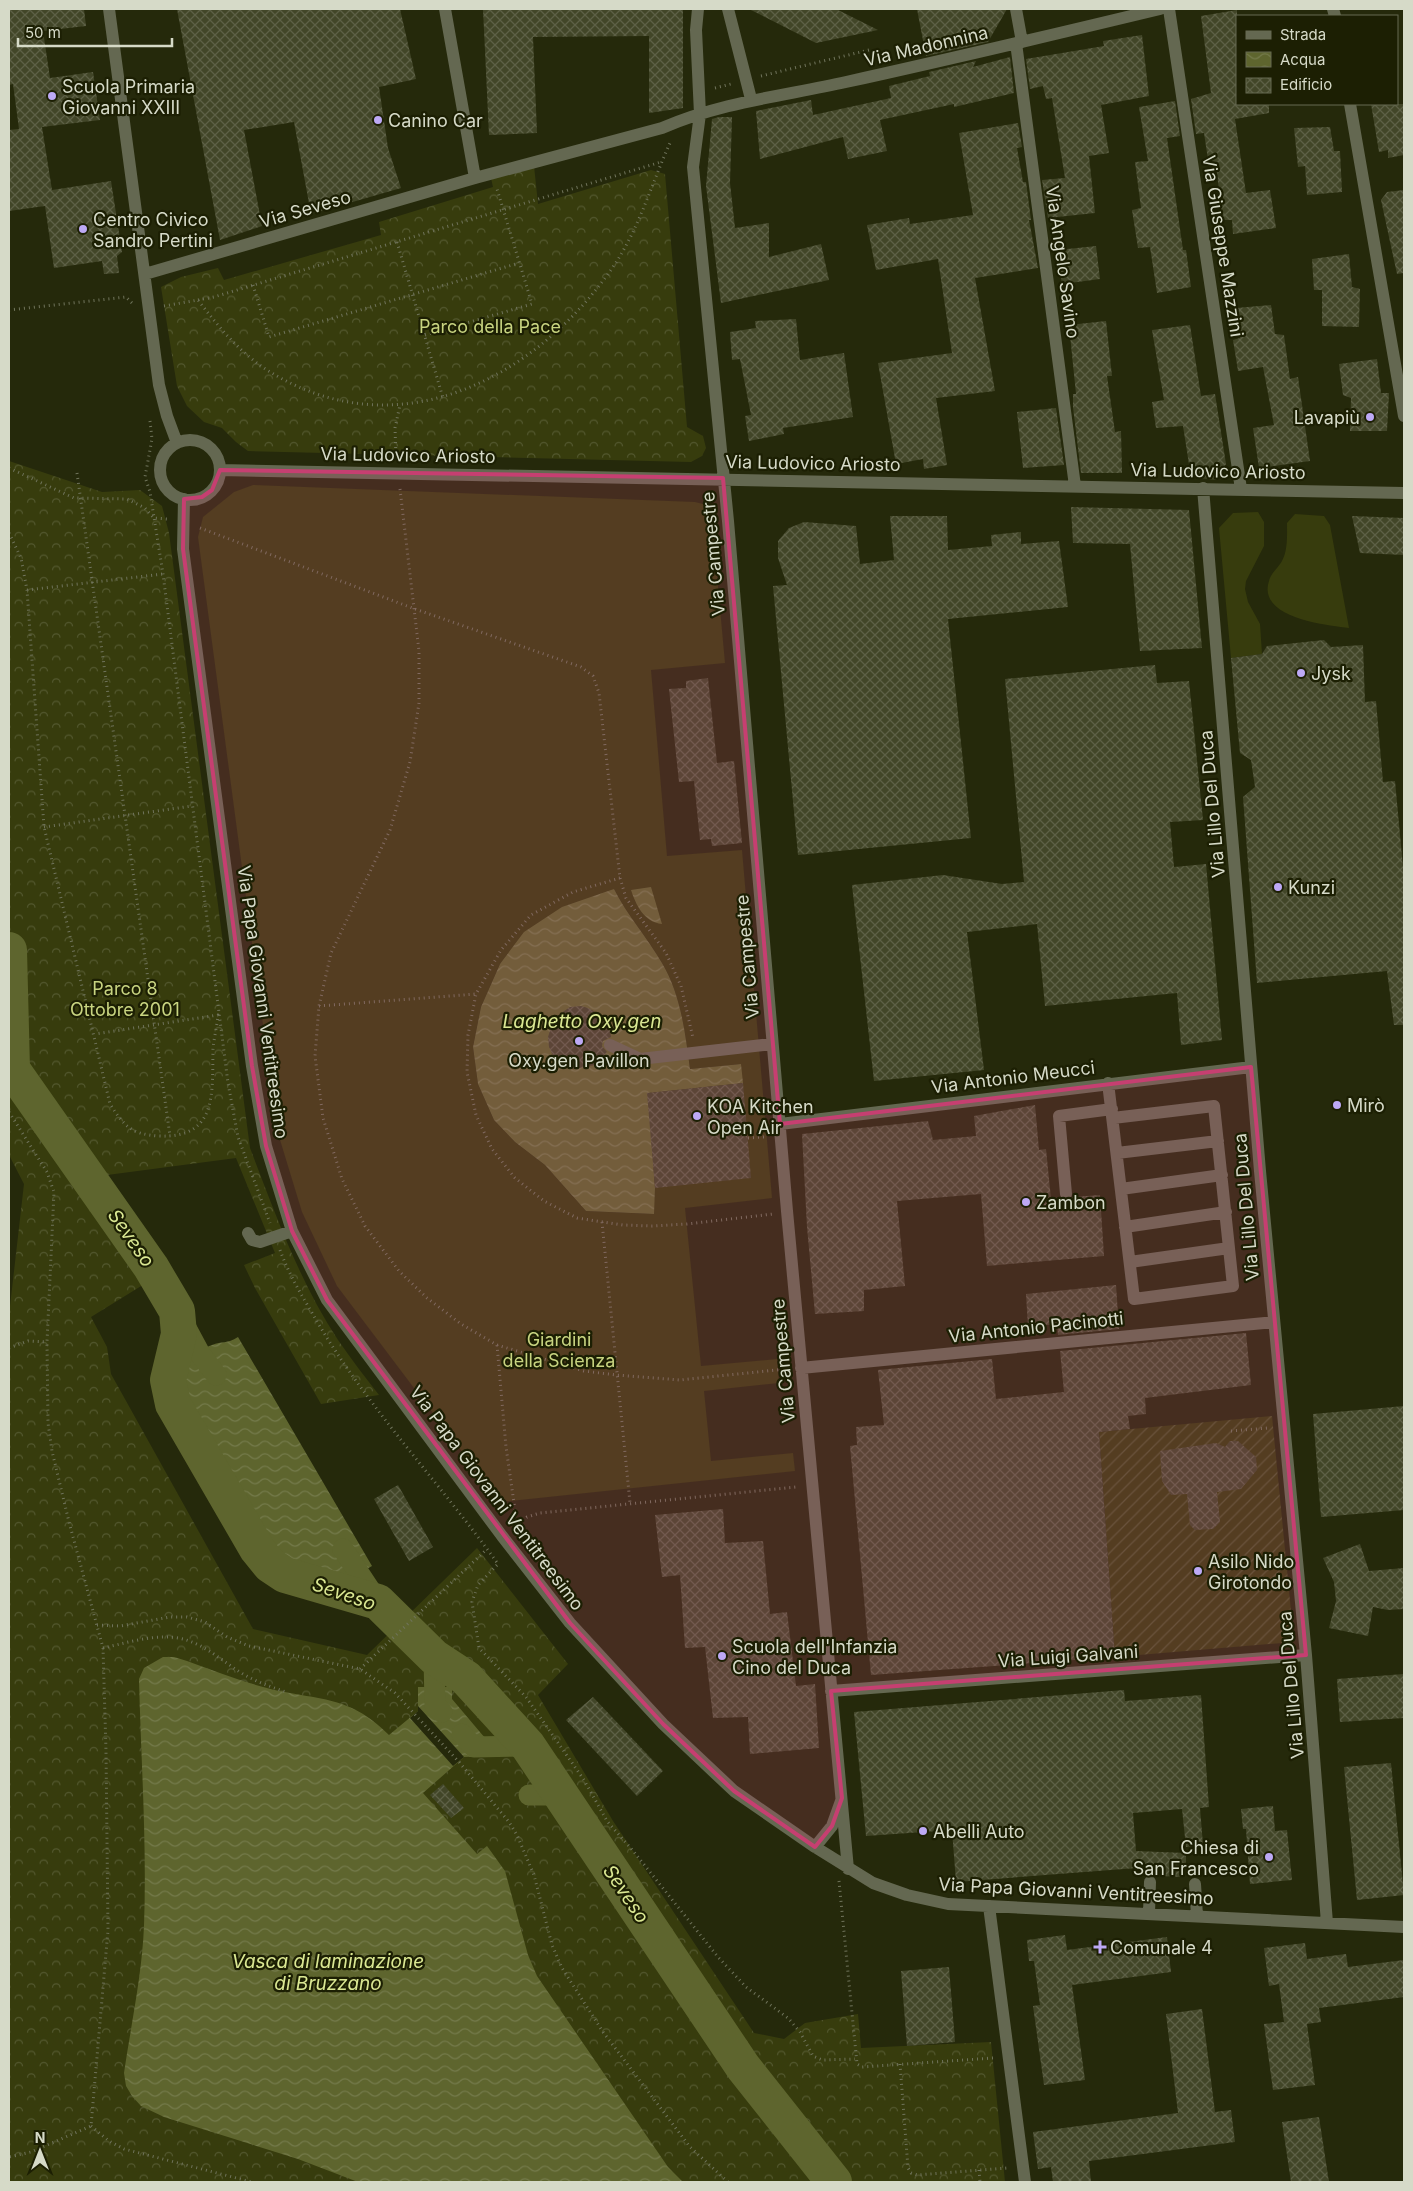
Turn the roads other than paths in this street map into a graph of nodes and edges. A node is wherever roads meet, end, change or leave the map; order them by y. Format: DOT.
graph roads {
  1 [pos="109,9"];
  2 [pos="445,9"];
  3 [pos="698,9"];
  4 [pos="728,9"];
  5 [pos="1016,9"];
  6 [pos="1160,9"];
  7 [pos="1169,9"];
  8 [pos="1019,43"];
  9 [pos="751,99"];
  10 [pos="1350,105"];
  11 [pos="700,114"];
  12 [pos="683,119"];
  13 [pos="475,178"];
  14 [pos="146,274"];
  15 [pos="1404,416"];
  16 [pos="177,443"];
  17 [pos="220,470"];
  18 [pos="723,478"];
  19 [pos="1075,486"];
  20 [pos="1203,488"];
  21 [pos="1241,489"];
  22 [pos="1404,493"];
  23 [pos="184,499"];
  24 [pos="772,1044"];
  25 [pos="610,1045"];
  26 [pos="1251,1066"];
  27 [pos="1108,1083"];
  28 [pos="1112,1114"];
  29 [pos="780,1124"];
  30 [pos="1218,1140"];
  31 [pos="1117,1154"];
  32 [pos="1222,1175"];
  33 [pos="1121,1189"];
  34 [pos="1066,1194"];
  35 [pos="1226,1212"];
  36 [pos="1125,1227"];
  37 [pos="292,1230"];
  38 [pos="248,1233"];
  39 [pos="1229,1248"];
  40 [pos="1130,1262"];
  41 [pos="1274,1322"];
  42 [pos="801,1368"];
  43 [pos="1306,1656"];
  44 [pos="831,1691"];
  45 [pos="842,1798"];
  46 [pos="815,1848"];
  47 [pos="848,1869"];
  48 [pos="1150,1882"];
  49 [pos="1195,1884"];
  50 [pos="989,1906"];
  51 [pos="1149,1913"];
  52 [pos="1197,1916"];
  53 [pos="1327,1923"];
  54 [pos="1404,1927"];
  55 [pos="1025,2182"];
  1 -- 14 [label="street"];
  2 -- 13 [label="street"];
  3 -- 11 [label="street, Via Campestre"];
  4 -- 9 [label="street"];
  5 -- 8 [label="street, Via Angelo Savino"];
  6 -- 8 [label="street, Via Madonnina"];
  7 -- 21 [label="street, Via Giuseppe Mazzini"];
  8 -- 9 [label="street, Via Madonnina"];
  8 -- 19 [label="street, Via Angelo Savino"];
  9 -- 11 [label="street, Via Madonnina"];
  10 -- 15 [label="street"];
  11 -- 12 [label="street, Via Madonnina"];
  11 -- 18 [label="street, Via Campestre"];
  12 -- 13 [label="street, Via Seveso"];
  13 -- 14 [label="street, Via Seveso"];
  14 -- 16 [label="street"];
  16 -- 17 [label="street"];
  16 -- 23 [label="street"];
  17 -- 18 [label="street, Via Ludovico Ariosto"];
  17 -- 23 [label="street"];
  18 -- 19 [label="street, Via Ludovico Ariosto"];
  18 -- 24 [label="street, Via Campestre"];
  19 -- 20 [label="street, Via Ludovico Ariosto"];
  20 -- 21 [label="street, Via Ludovico Ariosto"];
  20 -- 26 [label="street, Via Lillo Del Duca"];
  21 -- 22 [label="street, Via Ludovico Ariosto"];
  23 -- 37 [label="street, Via Papa Giovanni Ventitreesimo"];
  24 -- 25 [label="street"];
  24 -- 29 [label="street, Via Campestre"];
  26 -- 27 [label="street, Via Antonio Meucci"];
  26 -- 41 [label="street, Via Lillo Del Duca"];
  27 -- 28 [label="street"];
  27 -- 29 [label="street, Via Antonio Meucci"];
  28 -- 30 [label="street"];
  28 -- 31 [label="street"];
  28 -- 34 [label="street"];
  29 -- 42 [label="street, Via Campestre"];
  30 -- 31 [label="street"];
  30 -- 32 [label="street"];
  31 -- 33 [label="street"];
  32 -- 33 [label="street"];
  32 -- 35 [label="street"];
  33 -- 36 [label="street"];
  35 -- 36 [label="street"];
  35 -- 39 [label="street"];
  36 -- 40 [label="street"];
  37 -- 38 [label="street"];
  37 -- 46 [label="street, Via Papa Giovanni Ventitreesimo"];
  39 -- 40 [label="street"];
  39 -- 40 [label="street"];
  41 -- 42 [label="street, Via Antonio Pacinotti"];
  41 -- 43 [label="street, Via Lillo Del Duca"];
  42 -- 44 [label="street, Via Campestre"];
  43 -- 44 [label="street, Via Luigi Galvani"];
  43 -- 53 [label="street, Via Lillo Del Duca"];
  44 -- 45 [label="street, Via Campestre"];
  45 -- 46 [label="street, Via Campestre"];
  45 -- 47 [label="street, Via Campestre"];
  46 -- 47 [label="street, Via Papa Giovanni Ventitreesimo"];
  47 -- 50 [label="street, Via Papa Giovanni Ventitreesimo"];
  48 -- 51 [label="street"];
  49 -- 52 [label="street"];
  50 -- 51 [label="street, Via Papa Giovanni Ventitreesimo"];
  50 -- 55 [label="street"];
  51 -- 52 [label="street, Via Papa Giovanni Ventitreesimo"];
  52 -- 53 [label="street, Via Papa Giovanni Ventitreesimo"];
  53 -- 54 [label="street, Via Papa Giovanni Ventitreesimo"];
}
